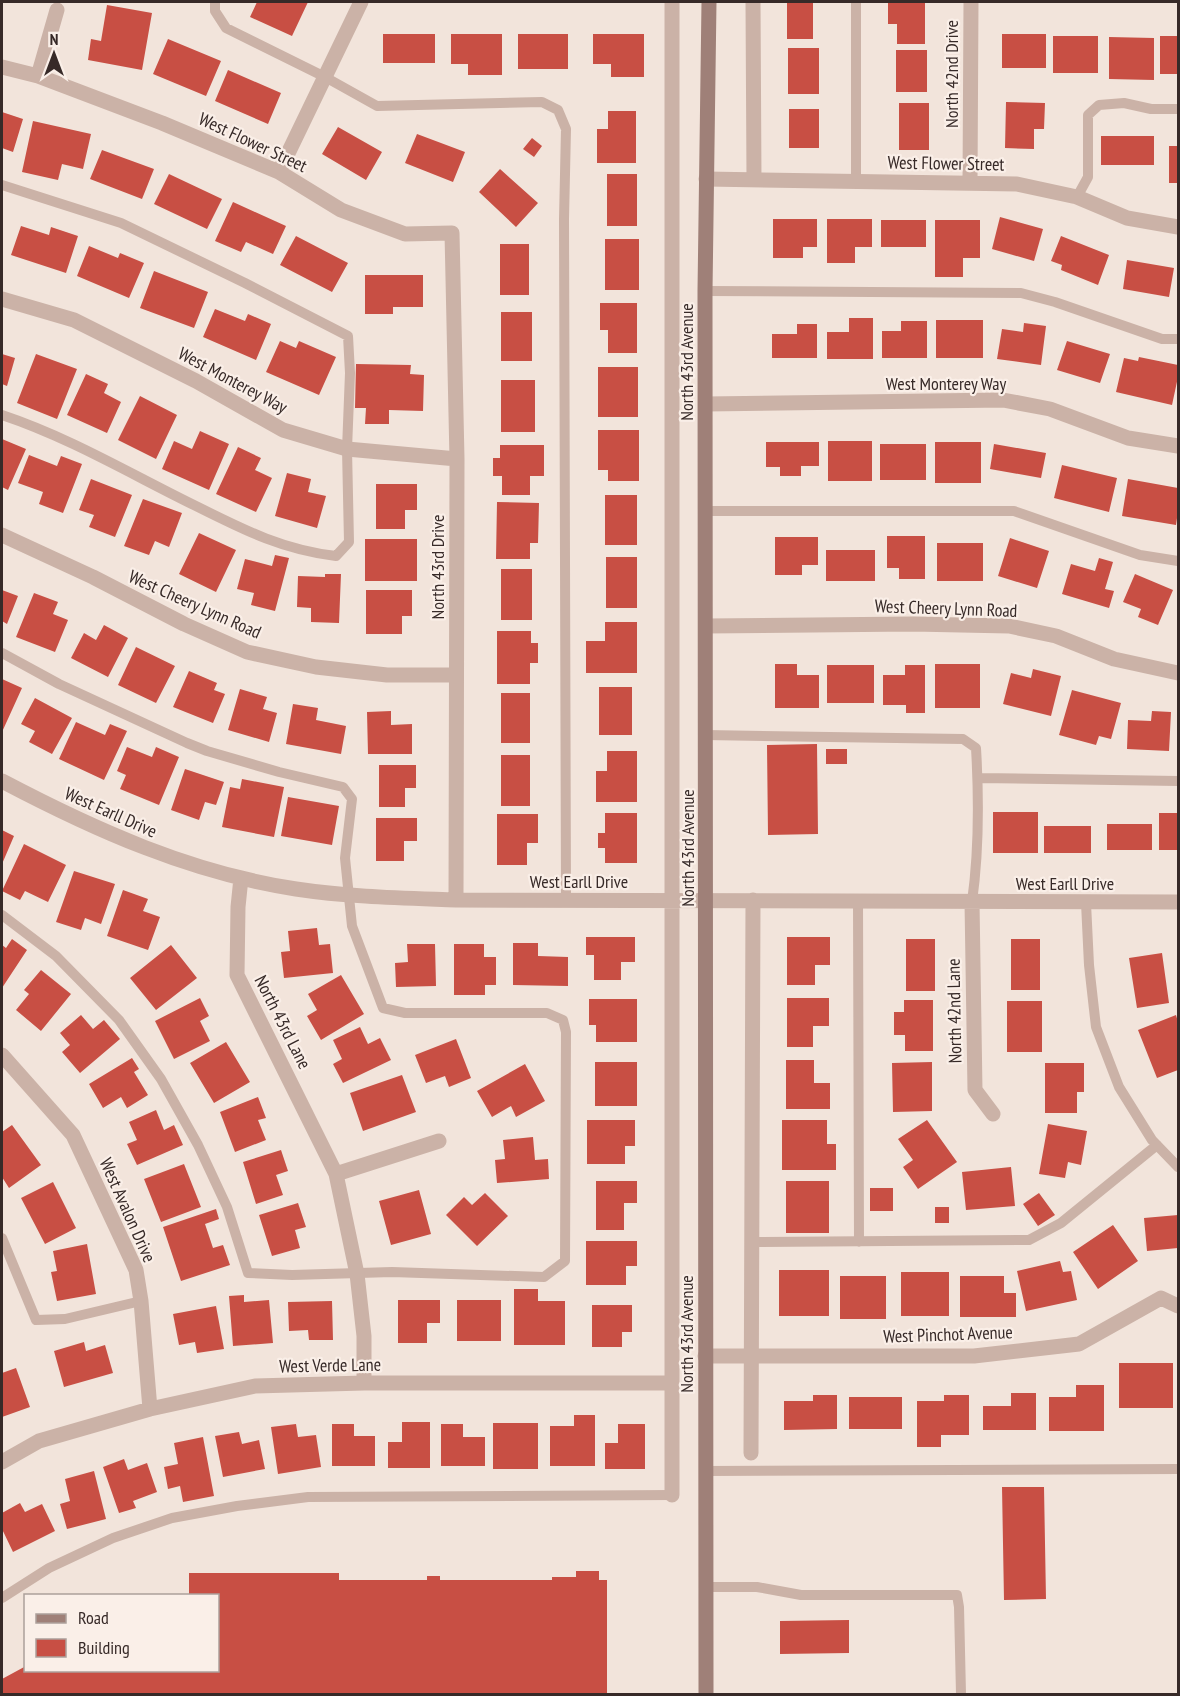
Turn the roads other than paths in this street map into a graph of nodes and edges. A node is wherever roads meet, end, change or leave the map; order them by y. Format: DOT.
graph roads {
  1 [pos="215,2"];
  2 [pos="361,2"];
  3 [pos="672,2"];
  4 [pos="710,2"];
  5 [pos="753,2"];
  6 [pos="856,2"];
  7 [pos="971,2"];
  8 [pos="57,10"];
  9 [pos="2,67"];
  10 [pos="38,76"];
  11 [pos="325,77"];
  12 [pos="1179,110"];
  13 [pos="279,172"];
  14 [pos="706,179"];
  15 [pos="754,180"];
  16 [pos="856,181"];
  17 [pos="970,183"];
  18 [pos="2,185"];
  19 [pos="1077,197"];
  20 [pos="1179,227"];
  21 [pos="452,233"];
  22 [pos="705,291"];
  23 [pos="2,299"];
  24 [pos="1179,339"];
  25 [pos="706,404"];
  26 [pos="2,415"];
  27 [pos="1179,446"];
  28 [pos="347,449"];
  29 [pos="457,459"];
  30 [pos="706,511"];
  31 [pos="2,535"];
  32 [pos="1179,561"];
  33 [pos="706,626"];
  34 [pos="2,653"];
  35 [pos="1179,673"];
  36 [pos="455,675"];
  37 [pos="705,735"];
  38 [pos="978,778"];
  39 [pos="2,781"];
  40 [pos="1179,781"];
  41 [pos="241,878"];
  42 [pos="348,895"];
  43 [pos="456,900"];
  44 [pos="672,900"];
  45 [pos="707,900"];
  46 [pos="753,900"];
  47 [pos="566,901"];
  48 [pos="858,901"];
  49 [pos="972,902"];
  50 [pos="1179,902"];
  51 [pos="1086,903"];
  52 [pos="2,915"];
  53 [pos="2,1055"];
  54 [pos="993,1114"];
  55 [pos="438,1141"];
  56 [pos="1157,1145"];
  57 [pos="1179,1167"];
  58 [pos="336,1174"];
  59 [pos="2,1238"];
  60 [pos="752,1242"];
  61 [pos="859,1242"];
  62 [pos="357,1274"];
  63 [pos="141,1301"];
  64 [pos="1179,1305"];
  65 [pos="705,1356"];
  66 [pos="752,1357"];
  67 [pos="364,1383"];
  68 [pos="672,1383"];
  69 [pos="150,1409"];
  70 [pos="751,1453"];
  71 [pos="2,1462"];
  72 [pos="1179,1469"];
  73 [pos="706,1471"];
  74 [pos="672,1495"];
  75 [pos="705,1587"];
  76 [pos="2,1598"];
  77 [pos="706,1695"];
  78 [pos="961,1695"];
  1 -- 11 [label="lane"];
  2 -- 11 [label="street"];
  3 -- 44 [label="street, North 43rd Avenue"];
  4 -- 14 [label="main road, North 43rd Avenue"];
  5 -- 15 [label="street"];
  6 -- 16 [label="lane"];
  7 -- 17 [label="street, North 42nd Drive"];
  8 -- 10 [label="street"];
  9 -- 10 [label="street, West Flower Street"];
  10 -- 13 [label="street, West Flower Street"];
  11 -- 13 [label="street"];
  11 -- 47 [label="lane"];
  12 -- 19 [label="lane"];
  13 -- 21 [label="street, West Flower Street"];
  14 -- 15 [label="street, West Flower Street"];
  14 -- 22 [label="main road, North 43rd Avenue"];
  15 -- 16 [label="street, West Flower Street"];
  16 -- 17 [label="street, West Flower Street"];
  17 -- 19 [label="street, West Flower Street"];
  18 -- 28 [label="lane"];
  19 -- 20 [label="street, West Flower Street"];
  21 -- 29 [label="street, North 43rd Drive"];
  22 -- 24 [label="lane"];
  22 -- 25 [label="main road, North 43rd Avenue"];
  23 -- 28 [label="street, West Monterey Way"];
  25 -- 27 [label="street, West Monterey Way"];
  25 -- 30 [label="main road, North 43rd Avenue"];
  26 -- 28 [label="lane"];
  28 -- 29 [label="street, West Monterey Way"];
  29 -- 36 [label="street, North 43rd Drive"];
  30 -- 32 [label="lane"];
  30 -- 33 [label="main road, North 43rd Avenue"];
  31 -- 36 [label="street, West Cheery Lynn Road"];
  33 -- 35 [label="street, West Cheery Lynn Road"];
  33 -- 37 [label="main road, North 43rd Avenue"];
  34 -- 42 [label="lane"];
  36 -- 43 [label="street, North 43rd Drive"];
  37 -- 38 [label="lane"];
  37 -- 45 [label="main road, North 43rd Avenue"];
  38 -- 40 [label="lane"];
  38 -- 49 [label="lane"];
  39 -- 41 [label="street, West Earll Drive"];
  41 -- 42 [label="street, West Earll Drive"];
  41 -- 58 [label="street, North 43rd Lane"];
  42 -- 43 [label="street, West Earll Drive"];
  42 -- 62 [label="lane"];
  43 -- 47 [label="street, West Earll Drive"];
  44 -- 45 [label="street, West Earll Drive"];
  44 -- 47 [label="street, West Earll Drive"];
  44 -- 68 [label="street, North 43rd Avenue"];
  45 -- 46 [label="street, West Earll Drive"];
  45 -- 65 [label="main road, North 43rd Avenue"];
  46 -- 48 [label="street, West Earll Drive"];
  46 -- 60 [label="street"];
  48 -- 49 [label="street, West Earll Drive"];
  48 -- 61 [label="lane"];
  49 -- 51 [label="street, West Earll Drive"];
  49 -- 54 [label="street, North 42nd Lane"];
  50 -- 51 [label="street, West Earll Drive"];
  51 -- 56 [label="lane"];
  52 -- 62 [label="lane"];
  53 -- 63 [label="street, West Avalon Drive"];
  55 -- 58 [label="street"];
  56 -- 57 [label="lane"];
  56 -- 61 [label="lane"];
  58 -- 62 [label="street, North 43rd Lane"];
  59 -- 63 [label="lane"];
  60 -- 61 [label="lane"];
  60 -- 66 [label="street"];
  62 -- 67 [label="street, North 43rd Lane"];
  63 -- 69 [label="street, West Avalon Drive"];
  64 -- 66 [label="street, West Pinchot Avenue"];
  65 -- 66 [label="street, West Pinchot Avenue"];
  65 -- 73 [label="main road, North 43rd Avenue"];
  66 -- 70 [label="street"];
  67 -- 68 [label="street, West Verde Lane"];
  67 -- 69 [label="street, West Verde Lane"];
  68 -- 74 [label="street, North 43rd Avenue"];
  69 -- 71 [label="street, West Verde Lane"];
  72 -- 73 [label="lane"];
  73 -- 75 [label="main road, North 43rd Avenue"];
  74 -- 76 [label="lane"];
  75 -- 77 [label="main road, North 43rd Avenue"];
  75 -- 78 [label="lane"];
}
